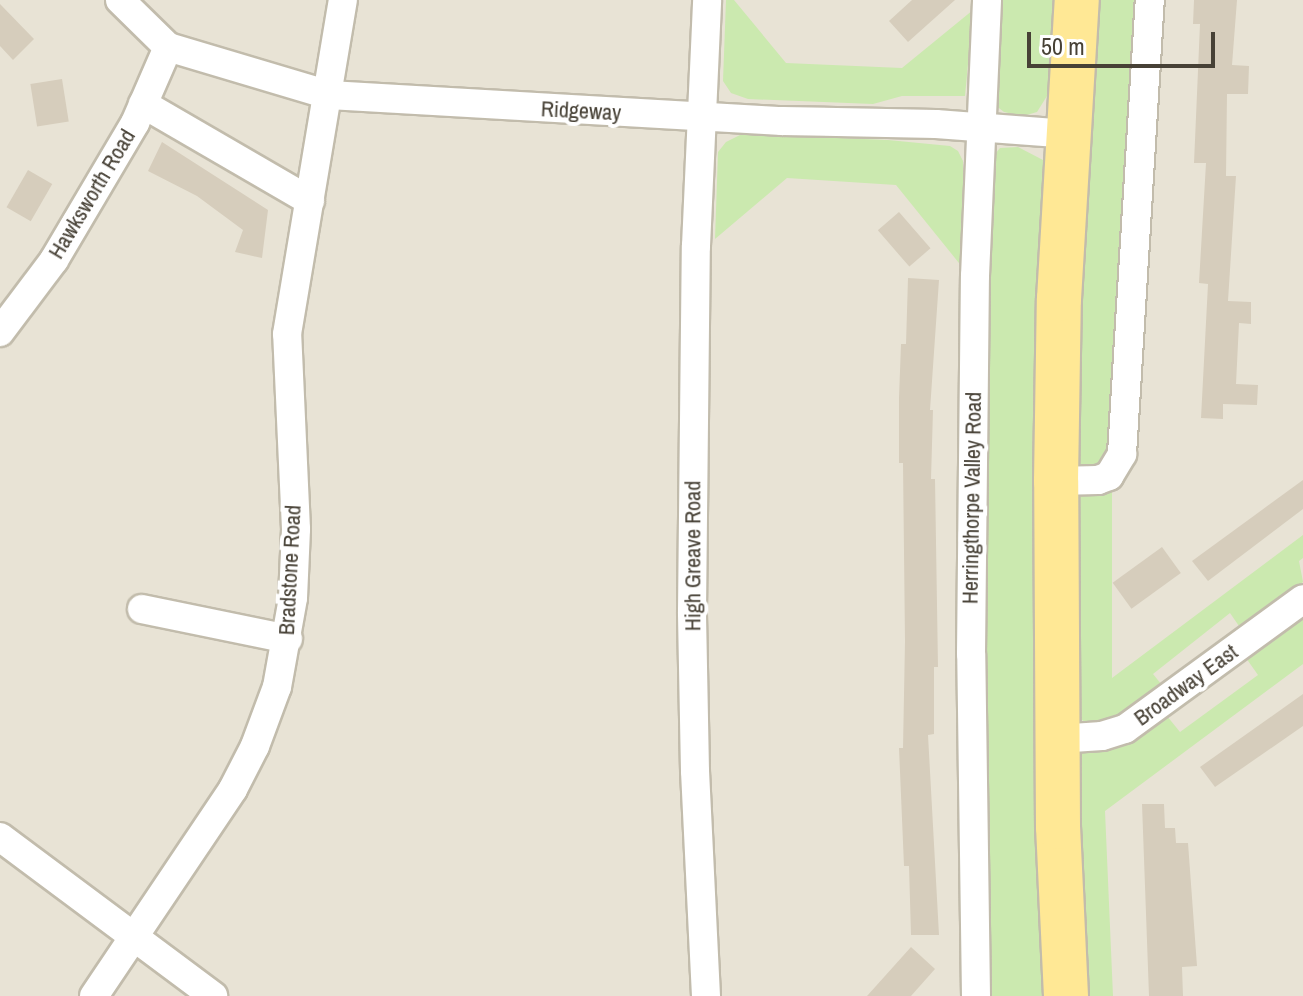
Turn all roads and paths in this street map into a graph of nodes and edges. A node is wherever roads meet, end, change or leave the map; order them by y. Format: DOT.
graph roads {
  1 [pos="120,0"];
  2 [pos="343,0"];
  3 [pos="707,0"];
  4 [pos="987,0"];
  5 [pos="1077,0"];
  6 [pos="1150,0"];
  7 [pos="168,47"];
  8 [pos="329,95"];
  9 [pos="143,104"];
  10 [pos="703,116"];
  11 [pos="979,127"];
  12 [pos="1068,134"];
  13 [pos="310,201"];
  14 [pos="0,332"];
  15 [pos="1056,481"];
  16 [pos="1303,599"];
  17 [pos="142,609"];
  18 [pos="288,639"];
  19 [pos="1057,739"];
  20 [pos="0,837"];
  21 [pos="134,939"];
  22 [pos="94,996"];
  23 [pos="213,996"];
  24 [pos="706,996"];
  25 [pos="976,996"];
  26 [pos="1066,996"];
  1 -- 7 [label="street, Ridgeway"];
  2 -- 8 [label="street, Bradstone Road"];
  3 -- 10 [label="street, High Greave Road"];
  4 -- 11 [label="street, Herringthorpe Valley Road"];
  5 -- 12 [label="main road"];
  6 -- 15 [label="street"];
  7 -- 8 [label="street, Ridgeway"];
  7 -- 9 [label="street, Hawksworth Road"];
  8 -- 10 [label="street, Ridgeway"];
  8 -- 13 [label="street, Bradstone Road"];
  9 -- 13 [label="street"];
  9 -- 14 [label="street, Hawksworth Road"];
  10 -- 11 [label="street, Ridgeway"];
  10 -- 24 [label="street, High Greave Road"];
  11 -- 12 [label="street, Ridgeway"];
  11 -- 25 [label="street, Herringthorpe Valley Road"];
  12 -- 15 [label="main road"];
  13 -- 18 [label="street, Bradstone Road"];
  15 -- 19 [label="main road"];
  16 -- 19 [label="street, Broadway East"];
  17 -- 18 [label="street"];
  18 -- 21 [label="street, Bradstone Road"];
  19 -- 26 [label="main road"];
  20 -- 21 [label="street"];
  21 -- 22 [label="street, Bradstone Road"];
  21 -- 23 [label="street"];
}
